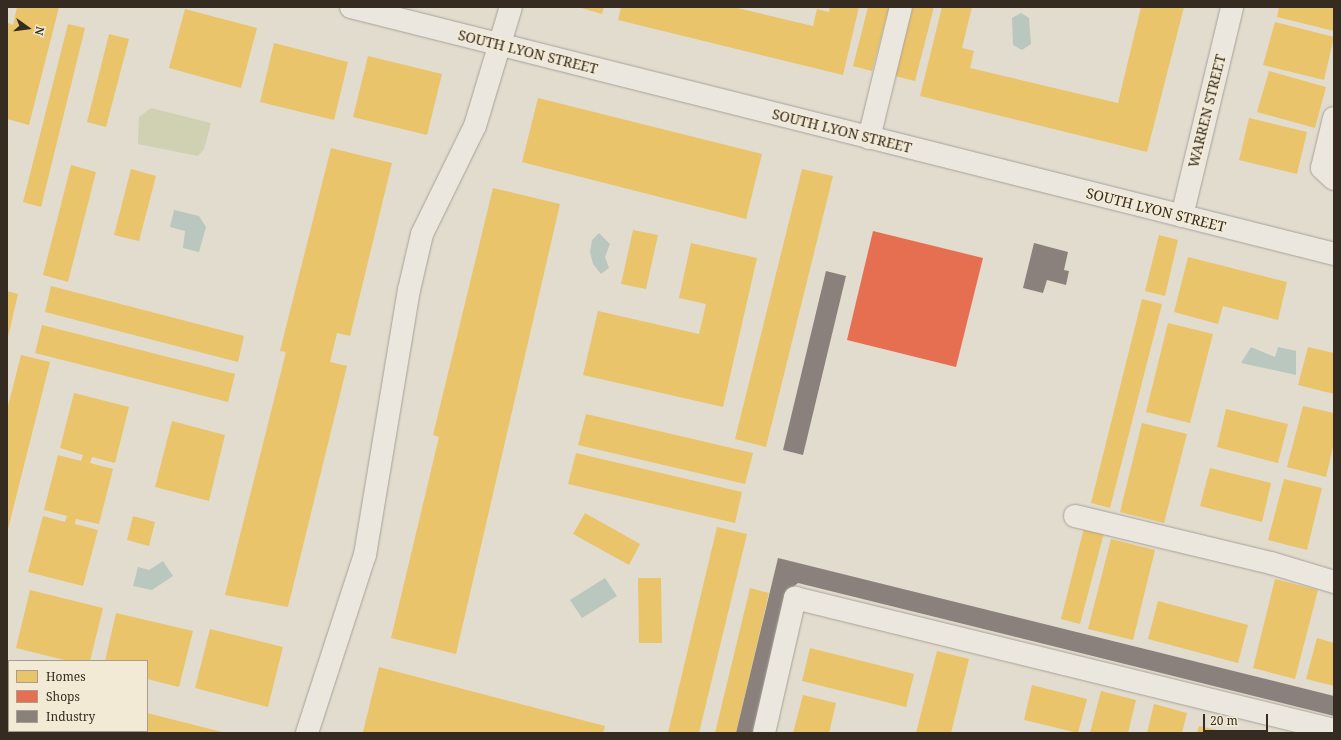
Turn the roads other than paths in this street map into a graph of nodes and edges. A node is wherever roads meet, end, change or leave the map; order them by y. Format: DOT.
graph roads {
  1 [pos="351,7"];
  2 [pos="511,7"];
  3 [pos="901,7"];
  4 [pos="1232,7"];
  5 [pos="501,45"];
  6 [pos="1334,118"];
  7 [pos="869,138"];
  8 [pos="1334,178"];
  9 [pos="1182,216"];
  10 [pos="1334,254"];
  11 [pos="1075,516"];
  12 [pos="1334,582"];
  13 [pos="1334,730"];
  14 [pos="307,733"];
  15 [pos="764,733"];
  1 -- 5 [label="street, SOUTH LYON STREET"];
  2 -- 5 [label="street"];
  3 -- 7 [label="street"];
  4 -- 9 [label="street, WARREN STREET"];
  5 -- 7 [label="street, SOUTH LYON STREET"];
  5 -- 14 [label="street"];
  6 -- 8 [label="street"];
  7 -- 9 [label="street, SOUTH LYON STREET"];
  9 -- 10 [label="street, SOUTH LYON STREET"];
  11 -- 12 [label="street"];
  13 -- 15 [label="street"];
}
